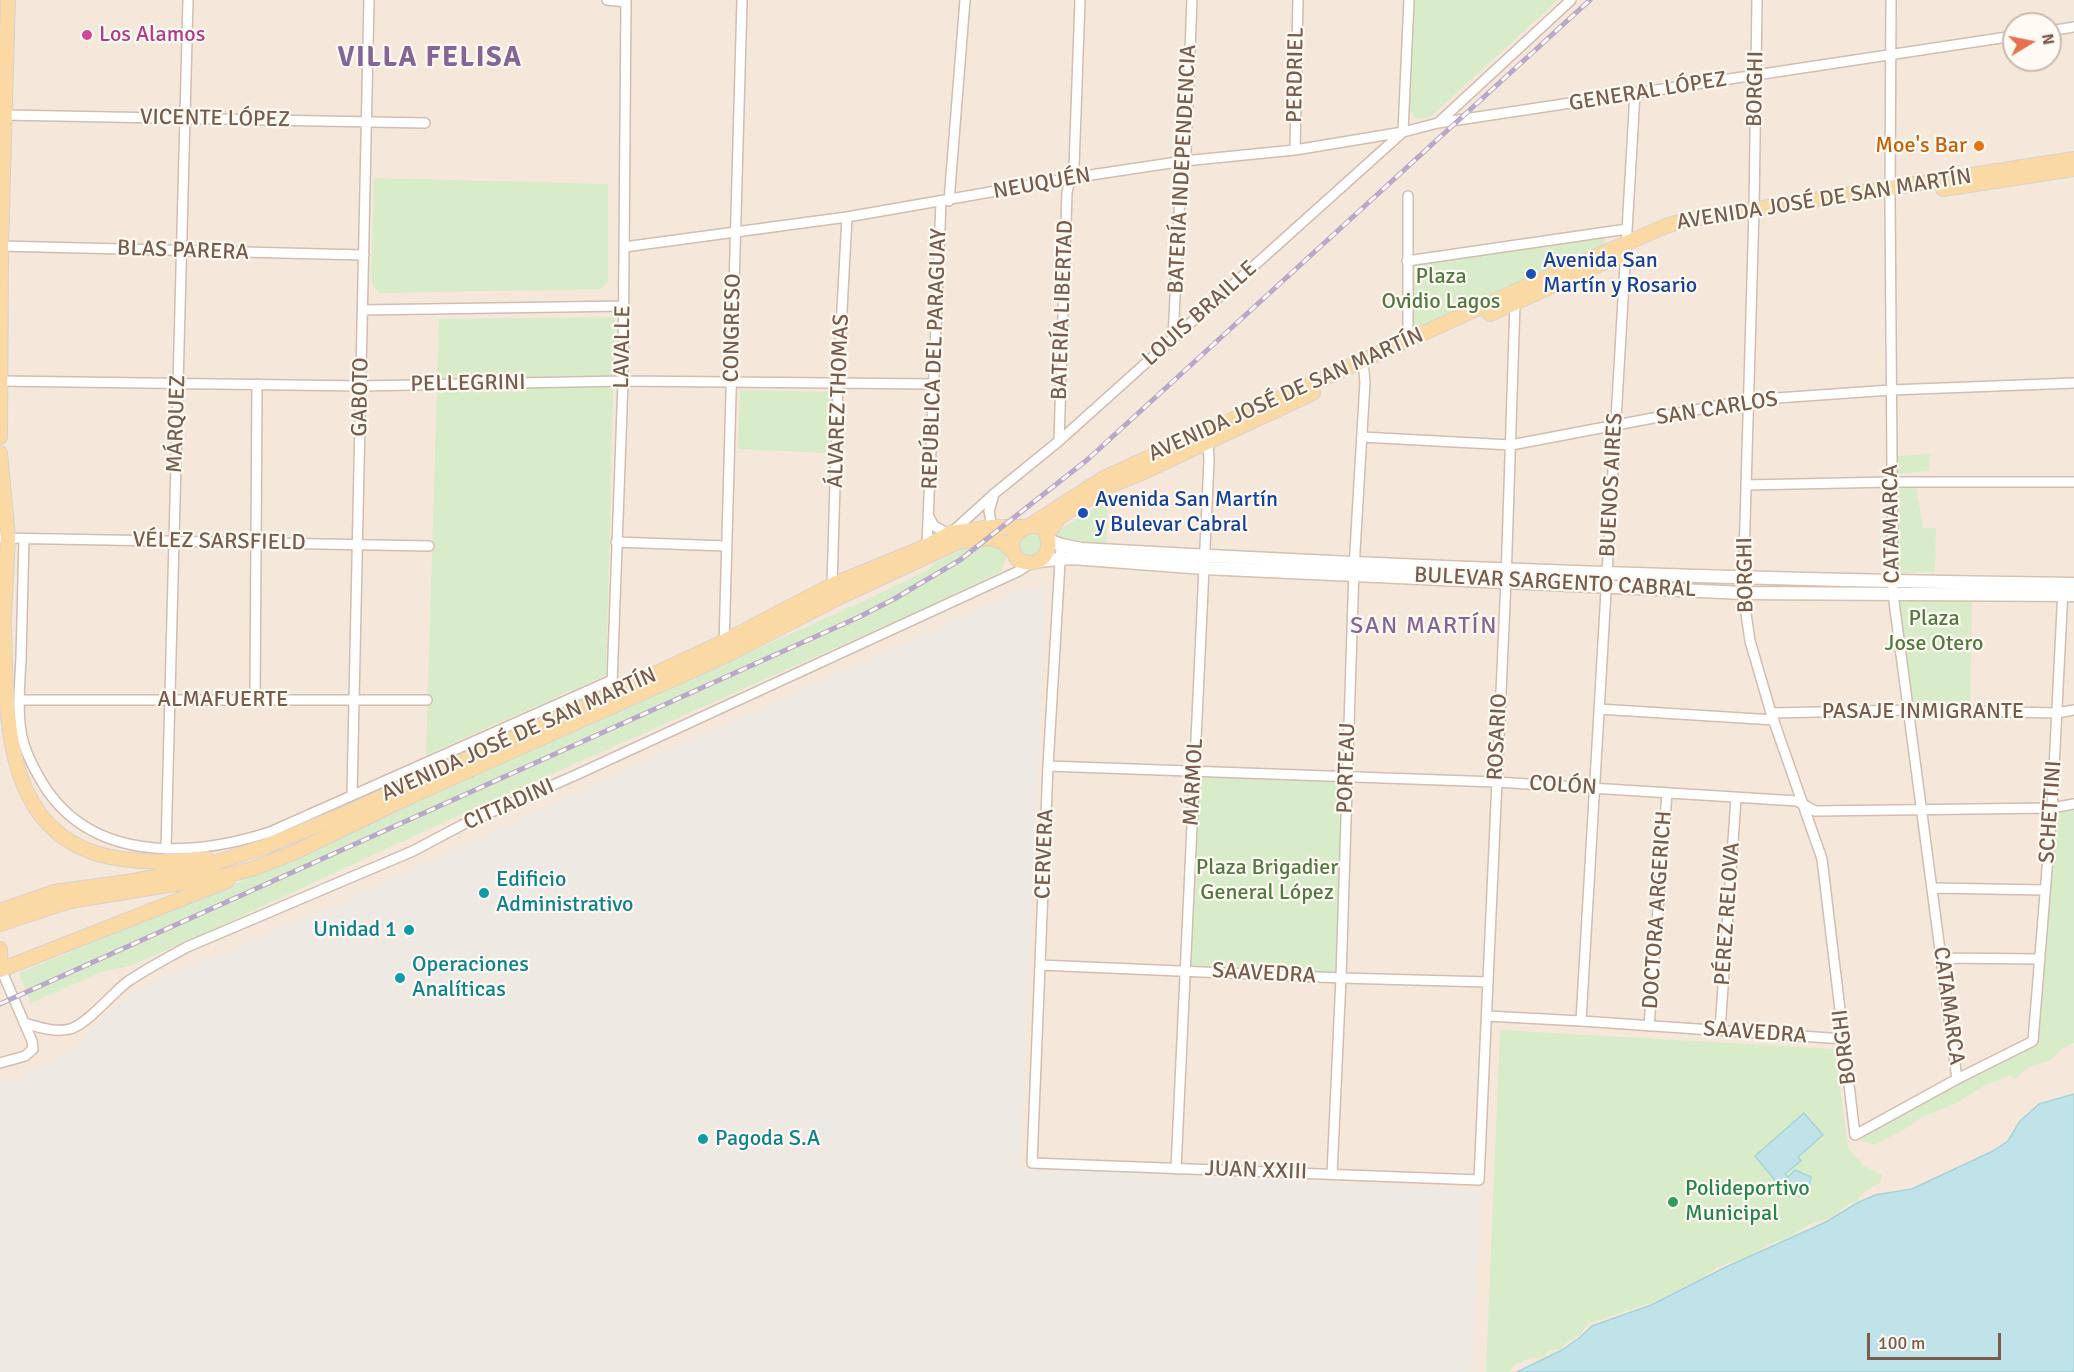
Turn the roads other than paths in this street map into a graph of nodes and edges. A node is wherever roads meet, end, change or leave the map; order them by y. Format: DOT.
graph roads {
  1 [pos="8,0"];
  2 [pos="188,0"];
  3 [pos="369,0"];
  4 [pos="607,0"];
  5 [pos="742,0"];
  6 [pos="965,0"];
  7 [pos="1080,0"];
  8 [pos="1192,0"];
  9 [pos="1298,0"];
  10 [pos="1409,0"];
  11 [pos="1571,0"];
  12 [pos="1757,0"];
  13 [pos="1891,0"];
  14 [pos="626,1"];
  15 [pos="2002,38"];
  16 [pos="1890,54"];
  17 [pos="1757,75"];
  18 [pos="1635,93"];
  19 [pos="4,115"];
  20 [pos="185,119"];
  21 [pos="1459,120"];
  22 [pos="366,122"];
  23 [pos="425,123"];
  24 [pos="1438,123"];
  25 [pos="1403,132"];
  26 [pos="1295,150"];
  27 [pos="2074,159"];
  28 [pos="1184,161"];
  29 [pos="2074,169"];
  30 [pos="1071,178"];
  31 [pos="1890,193"];
  32 [pos="1408,196"];
  33 [pos="945,201"];
  34 [pos="1754,214"];
  35 [pos="847,217"];
  36 [pos="1,222"];
  37 [pos="735,232"];
  38 [pos="1597,234"];
  39 [pos="1627,242"];
  40 [pos="2,246"];
  41 [pos="624,247"];
  42 [pos="182,251"];
  43 [pos="1602,253"];
  44 [pos="364,255"];
  45 [pos="1407,261"];
  46 [pos="1513,298"];
  47 [pos="624,306"];
  48 [pos="363,310"];
  49 [pos="1173,338"];
  50 [pos="1408,341"];
  51 [pos="1362,367"];
  52 [pos="1,381"];
  53 [pos="623,381"];
  54 [pos="732,382"];
  55 [pos="178,383"];
  56 [pos="2074,383"];
  57 [pos="257,384"];
  58 [pos="838,384"];
  59 [pos="934,384"];
  60 [pos="361,386"];
  61 [pos="1891,390"];
  62 [pos="1748,400"];
  63 [pos="1616,426"];
  64 [pos="0,437"];
  65 [pos="1205,437"];
  66 [pos="1362,437"];
  67 [pos="1059,441"];
  68 [pos="1511,445"];
  69 [pos="0,453"];
  70 [pos="1892,482"];
  71 [pos="2074,482"];
  72 [pos="1746,485"];
  73 [pos="995,493"];
  74 [pos="928,516"];
  75 [pos="1027,526"];
  76 [pos="992,527"];
  77 [pos="950,533"];
  78 [pos="4,538"];
  79 [pos="24,539"];
  80 [pos="174,542"];
  81 [pos="616,542"];
  82 [pos="256,543"];
  83 [pos="1054,544"];
  84 [pos="357,545"];
  85 [pos="429,546"];
  86 [pos="725,546"];
  87 [pos="927,546"];
  88 [pos="1013,552"];
  89 [pos="1034,562"];
  90 [pos="1205,562"];
  91 [pos="1354,568"];
  92 [pos="1506,575"];
  93 [pos="1743,577"];
  94 [pos="1002,578"];
  95 [pos="1606,579"];
  96 [pos="832,585"];
  97 [pos="1893,587"];
  98 [pos="2069,589"];
  99 [pos="1743,593"];
  100 [pos="4,628"];
  101 [pos="725,649"];
  102 [pos="0,673"];
  103 [pos="612,687"];
  104 [pos="19,700"];
  105 [pos="170,700"];
  106 [pos="255,700"];
  107 [pos="354,700"];
  108 [pos="427,700"];
  109 [pos="1599,709"];
  110 [pos="1908,710"];
  111 [pos="2074,710"];
  112 [pos="2057,713"];
  113 [pos="1772,717"];
  114 [pos="1048,766"];
  115 [pos="1195,772"];
  116 [pos="1347,778"];
  117 [pos="1496,782"];
  118 [pos="1595,788"];
  119 [pos="1666,793"];
  120 [pos="352,795"];
  121 [pos="1736,798"];
  122 [pos="1802,803"];
  123 [pos="2074,804"];
  124 [pos="2052,808"];
  125 [pos="1923,811"];
  126 [pos="166,849"];
  127 [pos="293,853"];
  128 [pos="230,858"];
  129 [pos="1932,888"];
  130 [pos="2045,890"];
  131 [pos="22,909"];
  132 [pos="0,911"];
  133 [pos="0,924"];
  134 [pos="0,949"];
  135 [pos="1941,958"];
  136 [pos="2040,959"];
  137 [pos="1040,965"];
  138 [pos="0,969"];
  139 [pos="1185,970"];
  140 [pos="1341,978"];
  141 [pos="1488,982"];
  142 [pos="1487,1016"];
  143 [pos="1581,1021"];
  144 [pos="24,1023"];
  145 [pos="1649,1026"];
  146 [pos="1720,1030"];
  147 [pos="1844,1039"];
  148 [pos="0,1063"];
  149 [pos="1958,1079"];
  150 [pos="1032,1163"];
  151 [pos="1176,1169"];
  152 [pos="1332,1174"];
  153 [pos="1479,1180"];
  1 -- 19 [label="main road"];
  2 -- 20 [label="street, MÁRQUEZ"];
  3 -- 22 [label="street, GABOTO"];
  4 -- 14 [label="street"];
  5 -- 37 [label="street, CONGRESO"];
  6 -- 33 [label="street, REPÚBLICA DEL PARAGUAY"];
  7 -- 30 [label="street, BATERÍA LIBERTAD"];
  8 -- 28 [label="street, BATERÍA INDEPENDENCIA"];
  9 -- 26 [label="street, PERDRIEL"];
  10 -- 25 [label="street"];
  11 -- 24 [label="street"];
  12 -- 17 [label="street, BORGHI"];
  13 -- 16 [label="street, CATAMARCA"];
  14 -- 41 [label="street, LAVALLE"];
  15 -- 16 [label="street, GENERAL LÓPEZ"];
  16 -- 17 [label="street, GENERAL LÓPEZ"];
  16 -- 31 [label="street, CATAMARCA"];
  17 -- 18 [label="street, GENERAL LÓPEZ"];
  17 -- 34 [label="street, BORGHI"];
  18 -- 21 [label="street, GENERAL LÓPEZ"];
  18 -- 39 [label="street, BUENOS AIRES"];
  19 -- 20 [label="street, VICENTE LÓPEZ"];
  19 -- 36 [label="main road"];
  20 -- 22 [label="street, VICENTE LÓPEZ"];
  20 -- 42 [label="street, MÁRQUEZ"];
  21 -- 24 [label="street, NEUQUÉN"];
  22 -- 23 [label="street, VICENTE LÓPEZ"];
  22 -- 44 [label="street, GABOTO"];
  24 -- 25 [label="street, NEUQUÉN"];
  25 -- 26 [label="street, NEUQUÉN"];
  25 -- 49 [label="street, LOUIS BRAILLE"];
  26 -- 28 [label="street, NEUQUÉN"];
  27 -- 31 [label="main road, AVENIDA JOSÉ DE SAN MARTÍN"];
  28 -- 30 [label="street, NEUQUÉN"];
  28 -- 49 [label="street, BATERÍA INDEPENDENCIA"];
  29 -- 31 [label="main road, AVENIDA JOSÉ DE SAN MARTÍN"];
  30 -- 33 [label="street, NEUQUÉN"];
  30 -- 67 [label="street, BATERÍA LIBERTAD"];
  31 -- 34 [label="main road, AVENIDA JOSÉ DE SAN MARTÍN"];
  31 -- 61 [label="street, CATAMARCA"];
  32 -- 45 [label="street"];
  33 -- 35 [label="street, NEUQUÉN"];
  33 -- 59 [label="street, REPÚBLICA DEL PARAGUAY"];
  34 -- 39 [label="main road, AVENIDA JOSÉ DE SAN MARTÍN"];
  34 -- 62 [label="street, BORGHI"];
  35 -- 37 [label="street, NEUQUÉN"];
  35 -- 58 [label="street, ÁLVAREZ THOMAS"];
  36 -- 40 [label="main road"];
  37 -- 41 [label="street, NEUQUÉN"];
  37 -- 54 [label="street, CONGRESO"];
  38 -- 39 [label="street"];
  38 -- 43 [label="street"];
  38 -- 45 [label="street"];
  39 -- 43 [label="main road, AVENIDA JOSÉ DE SAN MARTÍN"];
  39 -- 46 [label="main road, AVENIDA JOSÉ DE SAN MARTÍN"];
  39 -- 63 [label="street, BUENOS AIRES"];
  40 -- 42 [label="street, BLAS PARERA"];
  40 -- 52 [label="main road"];
  41 -- 47 [label="street, LAVALLE"];
  42 -- 44 [label="street, BLAS PARERA"];
  42 -- 55 [label="street, MÁRQUEZ"];
  43 -- 46 [label="main road, AVENIDA JOSÉ DE SAN MARTÍN"];
  44 -- 48 [label="street, GABOTO"];
  45 -- 50 [label="street"];
  46 -- 50 [label="main road, AVENIDA JOSÉ DE SAN MARTÍN"];
  46 -- 51 [label="main road, AVENIDA JOSÉ DE SAN MARTÍN"];
  46 -- 68 [label="street, ROSARIO"];
  47 -- 48 [label="street"];
  47 -- 53 [label="street, LAVALLE"];
  48 -- 60 [label="street, GABOTO"];
  49 -- 67 [label="street, LOUIS BRAILLE"];
  50 -- 51 [label="main road, AVENIDA JOSÉ DE SAN MARTÍN"];
  51 -- 65 [label="main road, AVENIDA JOSÉ DE SAN MARTÍN"];
  51 -- 66 [label="street, PORTEAU"];
  52 -- 55 [label="street, PELLEGRINI"];
  52 -- 64 [label="main road"];
  53 -- 54 [label="street, PELLEGRINI"];
  53 -- 60 [label="street, PELLEGRINI"];
  53 -- 81 [label="street, LAVALLE"];
  54 -- 58 [label="street, PELLEGRINI"];
  54 -- 86 [label="street, CONGRESO"];
  55 -- 57 [label="street, PELLEGRINI"];
  55 -- 80 [label="street, MÁRQUEZ"];
  56 -- 61 [label="street, SAN CARLOS"];
  57 -- 60 [label="street, PELLEGRINI"];
  57 -- 82 [label="street"];
  58 -- 59 [label="street, PELLEGRINI"];
  58 -- 96 [label="street, ÁLVAREZ THOMAS"];
  59 -- 74 [label="street, REPÚBLICA DEL PARAGUAY"];
  60 -- 84 [label="street, GABOTO"];
  61 -- 62 [label="street, SAN CARLOS"];
  61 -- 70 [label="street, CATAMARCA"];
  62 -- 63 [label="street, SAN CARLOS"];
  62 -- 72 [label="street, BORGHI"];
  63 -- 68 [label="street, SAN CARLOS"];
  63 -- 95 [label="street, BUENOS AIRES"];
  65 -- 75 [label="main road, AVENIDA JOSÉ DE SAN MARTÍN"];
  65 -- 83 [label="main road, AVENIDA JOSÉ DE SAN MARTÍN"];
  65 -- 90 [label="street, MÁRMOL"];
  66 -- 68 [label="street, SAN CARLOS"];
  66 -- 91 [label="street, PORTEAU"];
  67 -- 73 [label="street, LOUIS BRAILLE"];
  68 -- 92 [label="street, ROSARIO"];
  69 -- 78 [label="main road"];
  70 -- 71 [label="street"];
  70 -- 72 [label="street"];
  70 -- 97 [label="street, CATAMARCA"];
  72 -- 93 [label="street, BORGHI"];
  73 -- 76 [label="street"];
  73 -- 77 [label="street, LOUIS BRAILLE"];
  74 -- 77 [label="street, REPÚBLICA DEL PARAGUAY"];
  74 -- 87 [label="street, REPÚBLICA DEL PARAGUAY"];
  75 -- 76 [label="main road, AVENIDA JOSÉ DE SAN MARTÍN"];
  75 -- 83 [label="main road"];
  75 -- 88 [label="main road"];
  76 -- 77 [label="main road, AVENIDA JOSÉ DE SAN MARTÍN"];
  77 -- 87 [label="main road, AVENIDA JOSÉ DE SAN MARTÍN"];
  78 -- 79 [label="street, VÉLEZ SARSFIELD"];
  78 -- 100 [label="main road"];
  79 -- 80 [label="street, VÉLEZ SARSFIELD"];
  79 -- 104 [label="street"];
  80 -- 82 [label="street, VÉLEZ SARSFIELD"];
  80 -- 105 [label="street, MÁRQUEZ"];
  81 -- 86 [label="street"];
  81 -- 103 [label="street, LAVALLE"];
  82 -- 84 [label="street, VÉLEZ SARSFIELD"];
  82 -- 106 [label="street"];
  83 -- 89 [label="main road, BULEVAR SARGENTO CABRAL"];
  83 -- 89 [label="main road, AVENIDA JOSÉ DE SAN MARTÍN"];
  83 -- 90 [label="main road, BULEVAR SARGENTO CABRAL"];
  83 -- 114 [label="street, CERVERA"];
  84 -- 85 [label="street, VÉLEZ SARSFIELD"];
  84 -- 107 [label="street, GABOTO"];
  86 -- 101 [label="street, CONGRESO"];
  87 -- 96 [label="main road, AVENIDA JOSÉ DE SAN MARTÍN"];
  88 -- 89 [label="main road"];
  88 -- 94 [label="street"];
  88 -- 101 [label="main road, AVENIDA JOSÉ DE SAN MARTÍN"];
  89 -- 94 [label="street, CITTADINI"];
  90 -- 91 [label="main road, BULEVAR SARGENTO CABRAL"];
  90 -- 115 [label="street, MÁRMOL"];
  91 -- 92 [label="main road, BULEVAR SARGENTO CABRAL"];
  91 -- 116 [label="street, PORTEAU"];
  92 -- 95 [label="main road, BULEVAR SARGENTO CABRAL"];
  92 -- 117 [label="street, ROSARIO"];
  93 -- 95 [label="main road, BULEVAR SARGENTO CABRAL"];
  93 -- 97 [label="main road, BULEVAR SARGENTO CABRAL"];
  93 -- 99 [label="street, BORGHI"];
  94 -- 144 [label="street, CITTADINI"];
  95 -- 99 [label="main road, BULEVAR SARGENTO CABRAL"];
  95 -- 109 [label="street, BUENOS AIRES"];
  96 -- 101 [label="main road, AVENIDA JOSÉ DE SAN MARTÍN"];
  97 -- 98 [label="main road, BULEVAR SARGENTO CABRAL"];
  97 -- 99 [label="main road, BULEVAR SARGENTO CABRAL"];
  97 -- 110 [label="street, CATAMARCA"];
  98 -- 112 [label="street, SCHETTINI"];
  99 -- 113 [label="street, BORGHI"];
  100 -- 102 [label="main road"];
  100 -- 128 [label="main road"];
  101 -- 103 [label="main road, AVENIDA JOSÉ DE SAN MARTÍN"];
  101 -- 127 [label="main road, AVENIDA JOSÉ DE SAN MARTÍN"];
  103 -- 120 [label="street"];
  103 -- 128 [label="main road, AVENIDA JOSÉ DE SAN MARTÍN"];
  104 -- 105 [label="street, ALMAFUERTE"];
  104 -- 126 [label="street"];
  105 -- 106 [label="street, ALMAFUERTE"];
  105 -- 126 [label="street, MÁRQUEZ"];
  106 -- 107 [label="street, ALMAFUERTE"];
  107 -- 108 [label="street, ALMAFUERTE"];
  107 -- 120 [label="street, GABOTO"];
  109 -- 113 [label="street, PASAJE INMIGRANTE"];
  109 -- 118 [label="street, BUENOS AIRES"];
  110 -- 112 [label="street, PASAJE INMIGRANTE"];
  110 -- 113 [label="street, PASAJE INMIGRANTE"];
  110 -- 125 [label="street, CATAMARCA"];
  111 -- 112 [label="street, PASAJE INMIGRANTE"];
  112 -- 124 [label="street, SCHETTINI"];
  113 -- 122 [label="street, BORGHI"];
  114 -- 115 [label="street, COLÓN"];
  114 -- 137 [label="street, CERVERA"];
  115 -- 116 [label="street, COLÓN"];
  115 -- 139 [label="street, MÁRMOL"];
  116 -- 117 [label="street, COLÓN"];
  116 -- 140 [label="street, PORTEAU"];
  117 -- 118 [label="street, COLÓN"];
  117 -- 141 [label="street, ROSARIO"];
  118 -- 119 [label="street, COLÓN"];
  118 -- 143 [label="street, BUENOS AIRES"];
  119 -- 121 [label="street, COLÓN"];
  119 -- 145 [label="street, DOCTORA ARGERICH"];
  120 -- 126 [label="street"];
  121 -- 122 [label="street, COLÓN"];
  121 -- 146 [label="street, PÉREZ RELOVA"];
  122 -- 125 [label="street, COLÓN"];
  122 -- 147 [label="street, BORGHI"];
  123 -- 124 [label="street, COLÓN"];
  124 -- 125 [label="street, COLÓN"];
  124 -- 130 [label="street, SCHETTINI"];
  125 -- 129 [label="street, CATAMARCA"];
  127 -- 131 [label="main road, AVENIDA JOSÉ DE SAN MARTÍN"];
  127 -- 138 [label="main road"];
  128 -- 131 [label="main road, AVENIDA JOSÉ DE SAN MARTÍN"];
  129 -- 130 [label="street"];
  129 -- 135 [label="street, CATAMARCA"];
  130 -- 136 [label="street, SCHETTINI"];
  131 -- 132 [label="main road, AVENIDA JOSÉ DE SAN MARTÍN"];
  131 -- 133 [label="main road, AVENIDA JOSÉ DE SAN MARTÍN"];
  134 -- 138 [label="main road"];
  135 -- 136 [label="street"];
  135 -- 149 [label="street, CATAMARCA"];
  136 -- 149 [label="street, SCHETTINI"];
  137 -- 139 [label="street, SAAVEDRA"];
  137 -- 150 [label="street, CERVERA"];
  138 -- 144 [label="street"];
  139 -- 140 [label="street, SAAVEDRA"];
  139 -- 151 [label="street, MÁRMOL"];
  140 -- 141 [label="street, SAAVEDRA"];
  140 -- 152 [label="street, PORTEAU"];
  141 -- 142 [label="street, ROSARIO"];
  142 -- 143 [label="street, SAAVEDRA"];
  142 -- 153 [label="street, ROSARIO"];
  143 -- 145 [label="street, SAAVEDRA"];
  144 -- 148 [label="street"];
  145 -- 146 [label="street, SAAVEDRA"];
  146 -- 147 [label="street, SAAVEDRA"];
  147 -- 149 [label="street, BORGHI"];
  150 -- 151 [label="street, JUAN XXIII"];
  151 -- 152 [label="street, JUAN XXIII"];
  152 -- 153 [label="street, JUAN XXIII"];
}
